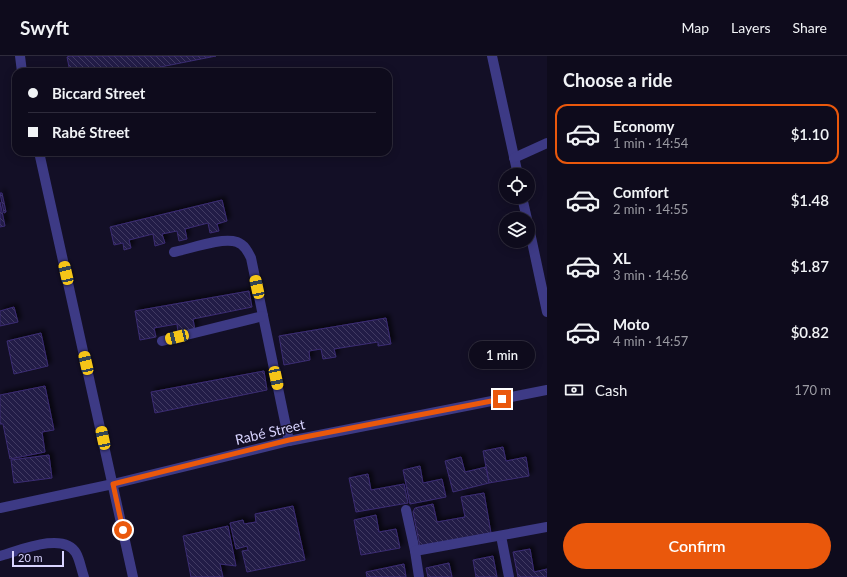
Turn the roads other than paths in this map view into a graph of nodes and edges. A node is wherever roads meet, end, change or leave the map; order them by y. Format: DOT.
graph roads {
  1 [pos="20,56"];
  2 [pos="492,56"];
  3 [pos="22,68"];
  4 [pos="547,143"];
  5 [pos="40,156"];
  6 [pos="514,158"];
  7 [pos="516,168"];
  8 [pos="533,248"];
  9 [pos="174,252"];
  10 [pos="547,312"];
  11 [pos="263,316"];
  12 [pos="162,341"];
  13 [pos="547,390"];
  14 [pos="289,440"];
  15 [pos="113,484"];
  16 [pos="0,508"];
  17 [pos="406,510"];
  18 [pos="547,527"];
  19 [pos="501,536"];
  20 [pos="415,551"];
  21 [pos="0,556"];
  22 [pos="84,577"];
  23 [pos="134,577"];
  24 [pos="419,577"];
  25 [pos="509,577"];
  1 -- 3 [label="street"];
  2 -- 6 [label="street"];
  4 -- 6 [label="street"];
  5 -- 15 [label="street"];
  6 -- 7 [label="street"];
  8 -- 10 [label="street"];
  9 -- 11 [label="street"];
  11 -- 12 [label="street"];
  11 -- 14 [label="street"];
  13 -- 14 [label="street, Rabé Street"];
  14 -- 15 [label="street, Rabé Street"];
  15 -- 16 [label="street, Rabé Street"];
  15 -- 23 [label="street"];
  17 -- 20 [label="street"];
  18 -- 19 [label="street"];
  19 -- 20 [label="street"];
  19 -- 25 [label="street"];
  20 -- 24 [label="street"];
  21 -- 22 [label="street"];
}
